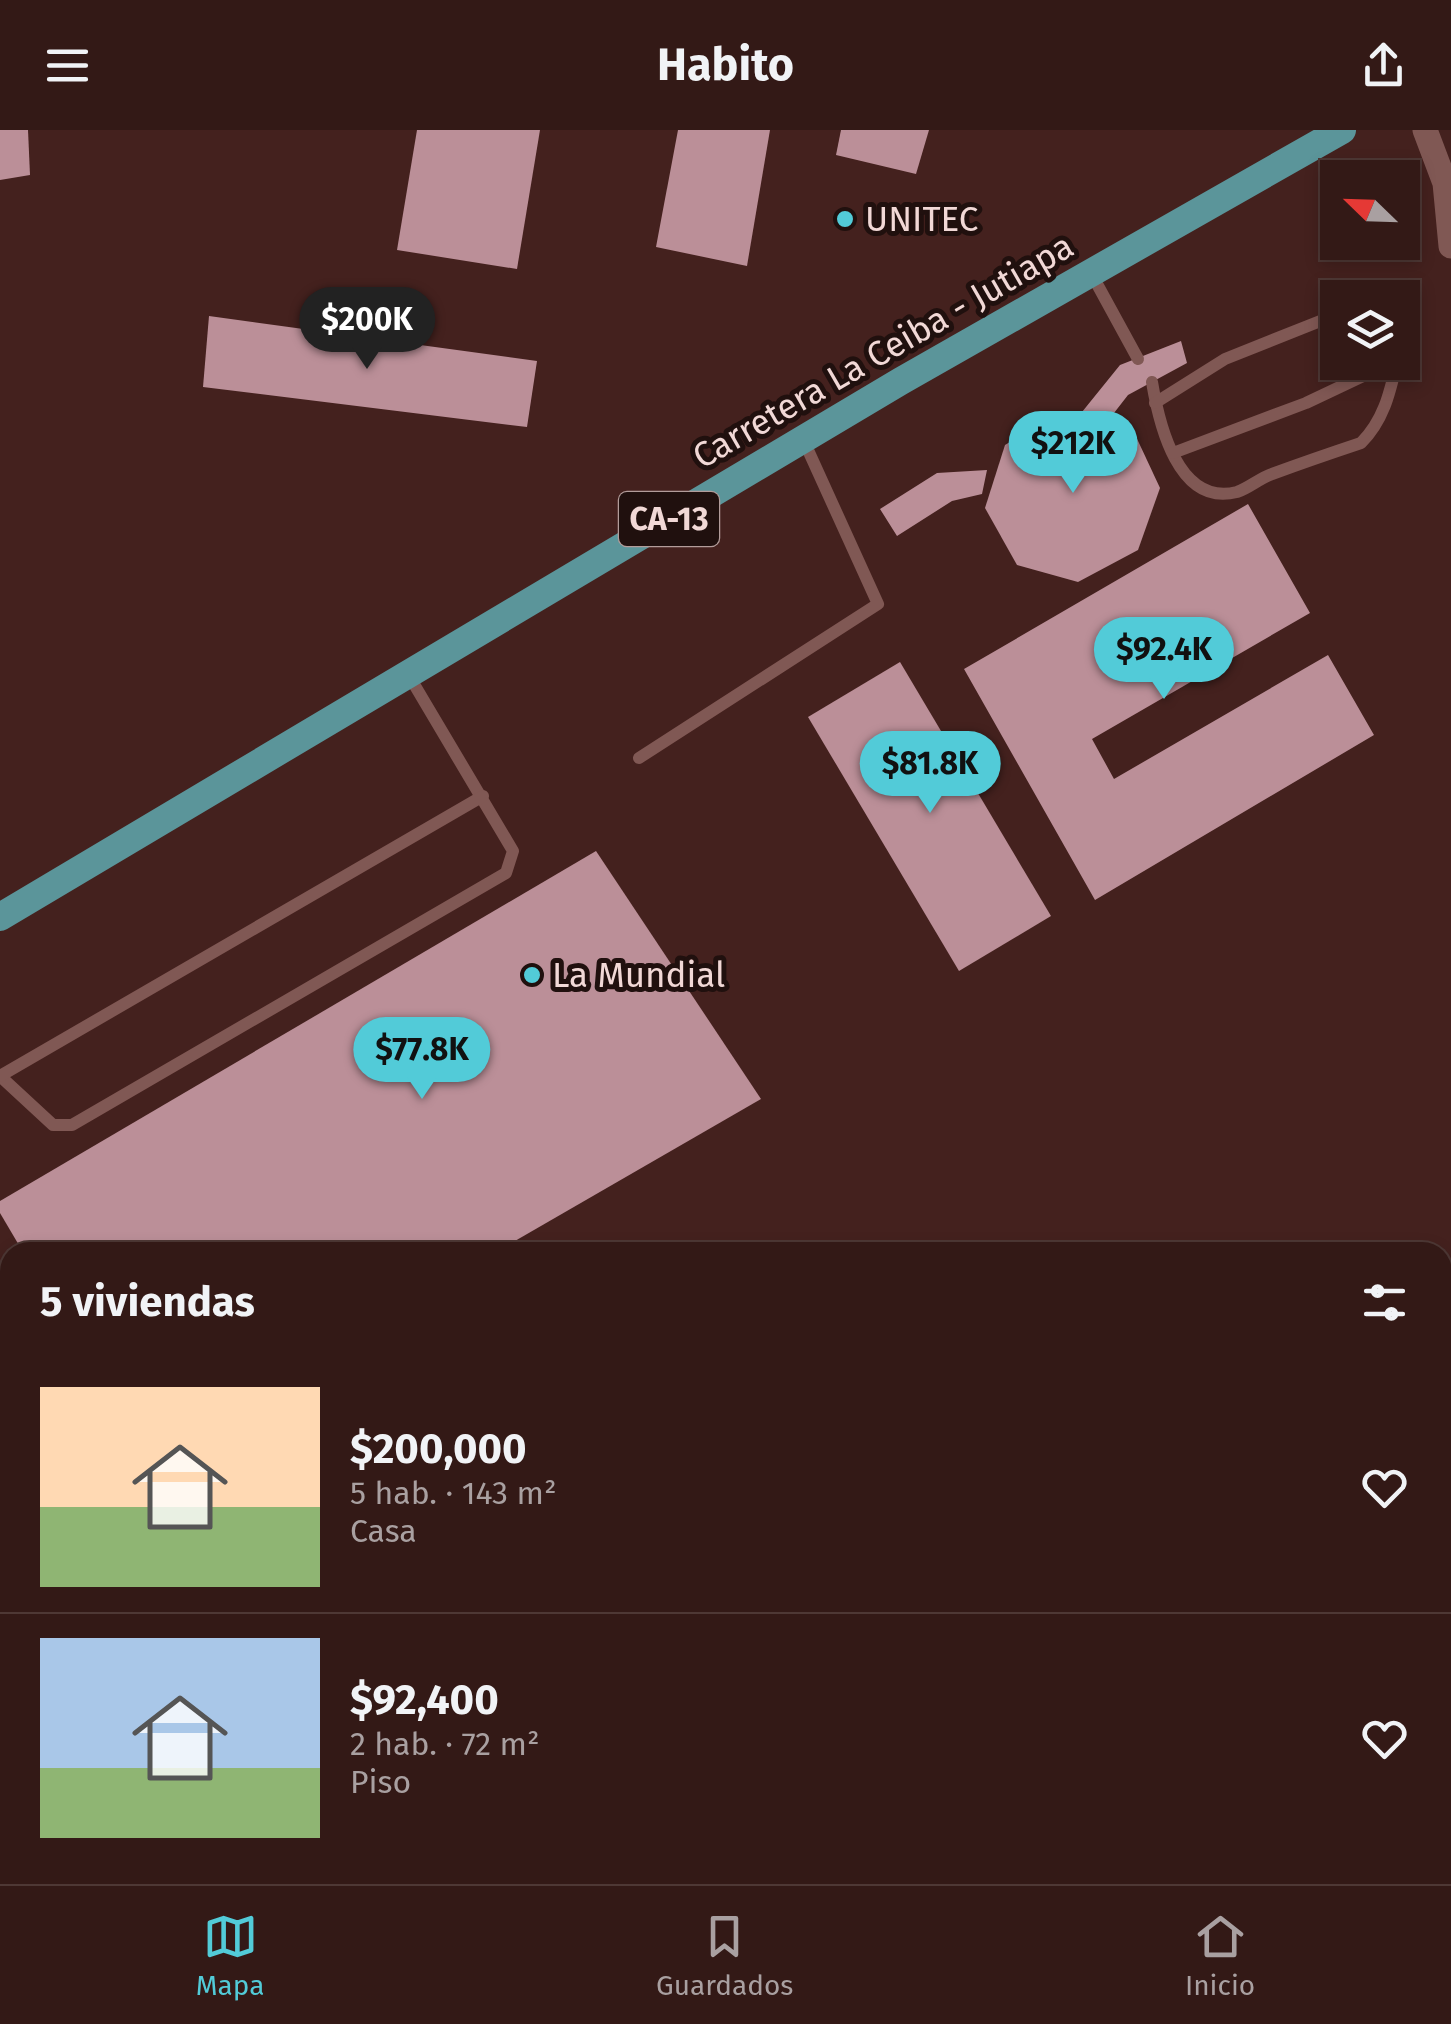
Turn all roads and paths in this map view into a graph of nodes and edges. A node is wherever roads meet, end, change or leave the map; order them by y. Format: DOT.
graph roads {
  1 [pos="1342,130"];
  2 [pos="1425,130"];
  3 [pos="1448,185"];
  4 [pos="1451,246"];
  5 [pos="1091,273"];
  6 [pos="1320,321"];
  7 [pos="1138,359"];
  8 [pos="1355,380"];
  9 [pos="1395,380"];
  10 [pos="1152,382"];
  11 [pos="1155,403"];
  12 [pos="804,439"];
  13 [pos="1173,453"];
  14 [pos="408,674"];
  15 [pos="640,758"];
  16 [pos="483,796"];
  17 [pos="0,916"];
  18 [pos="0,1076"];
  1 -- 5 [label="main road, Carretera La Ceiba - Jutiapa / CA-13"];
  2 -- 3 [label="street"];
  3 -- 4 [label="street"];
  5 -- 7 [label="lane"];
  5 -- 12 [label="main road, Carretera La Ceiba - Jutiapa / CA-13"];
  6 -- 11 [label="lane"];
  8 -- 13 [label="lane"];
  9 -- 13 [label="lane"];
  10 -- 11 [label="lane"];
  11 -- 13 [label="lane"];
  12 -- 14 [label="main road, Carretera La Ceiba - Jutiapa / CA-13"];
  12 -- 15 [label="lane"];
  14 -- 16 [label="lane"];
  14 -- 17 [label="main road, Carretera La Ceiba - Jutiapa / CA-13"];
  16 -- 18 [label="lane"];
  16 -- 18 [label="lane"];
}
